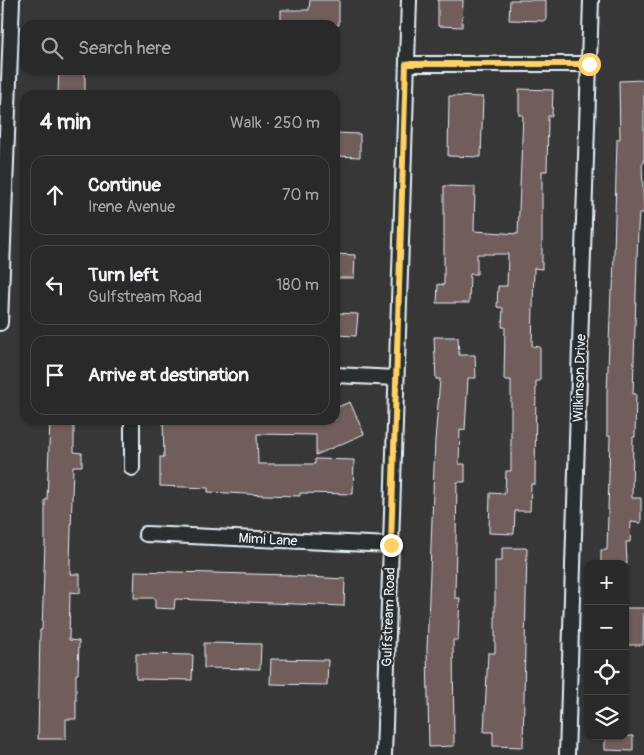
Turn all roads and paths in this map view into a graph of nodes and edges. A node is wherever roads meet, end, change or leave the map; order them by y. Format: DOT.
graph roads {
  1 [pos="12,0"];
  2 [pos="409,0"];
  3 [pos="591,0"];
  4 [pos="406,64"];
  5 [pos="589,64"];
  6 [pos="0,323"];
  7 [pos="340,375"];
  8 [pos="396,378"];
  9 [pos="132,425"];
  10 [pos="132,468"];
  11 [pos="146,534"];
  12 [pos="391,545"];
  13 [pos="384,755"];
  14 [pos="566,755"];
  1 -- 6 [label="street"];
  2 -- 4 [label="street, Gulfstream Road"];
  3 -- 5 [label="street, Wilkinson Drive"];
  4 -- 5 [label="street"];
  4 -- 8 [label="street, Gulfstream Road"];
  5 -- 14 [label="street, Wilkinson Drive"];
  7 -- 8 [label="street"];
  8 -- 12 [label="street, Gulfstream Road"];
  9 -- 10 [label="street"];
  11 -- 12 [label="street, Mimi Lane"];
  12 -- 13 [label="street, Gulfstream Road"];
}
